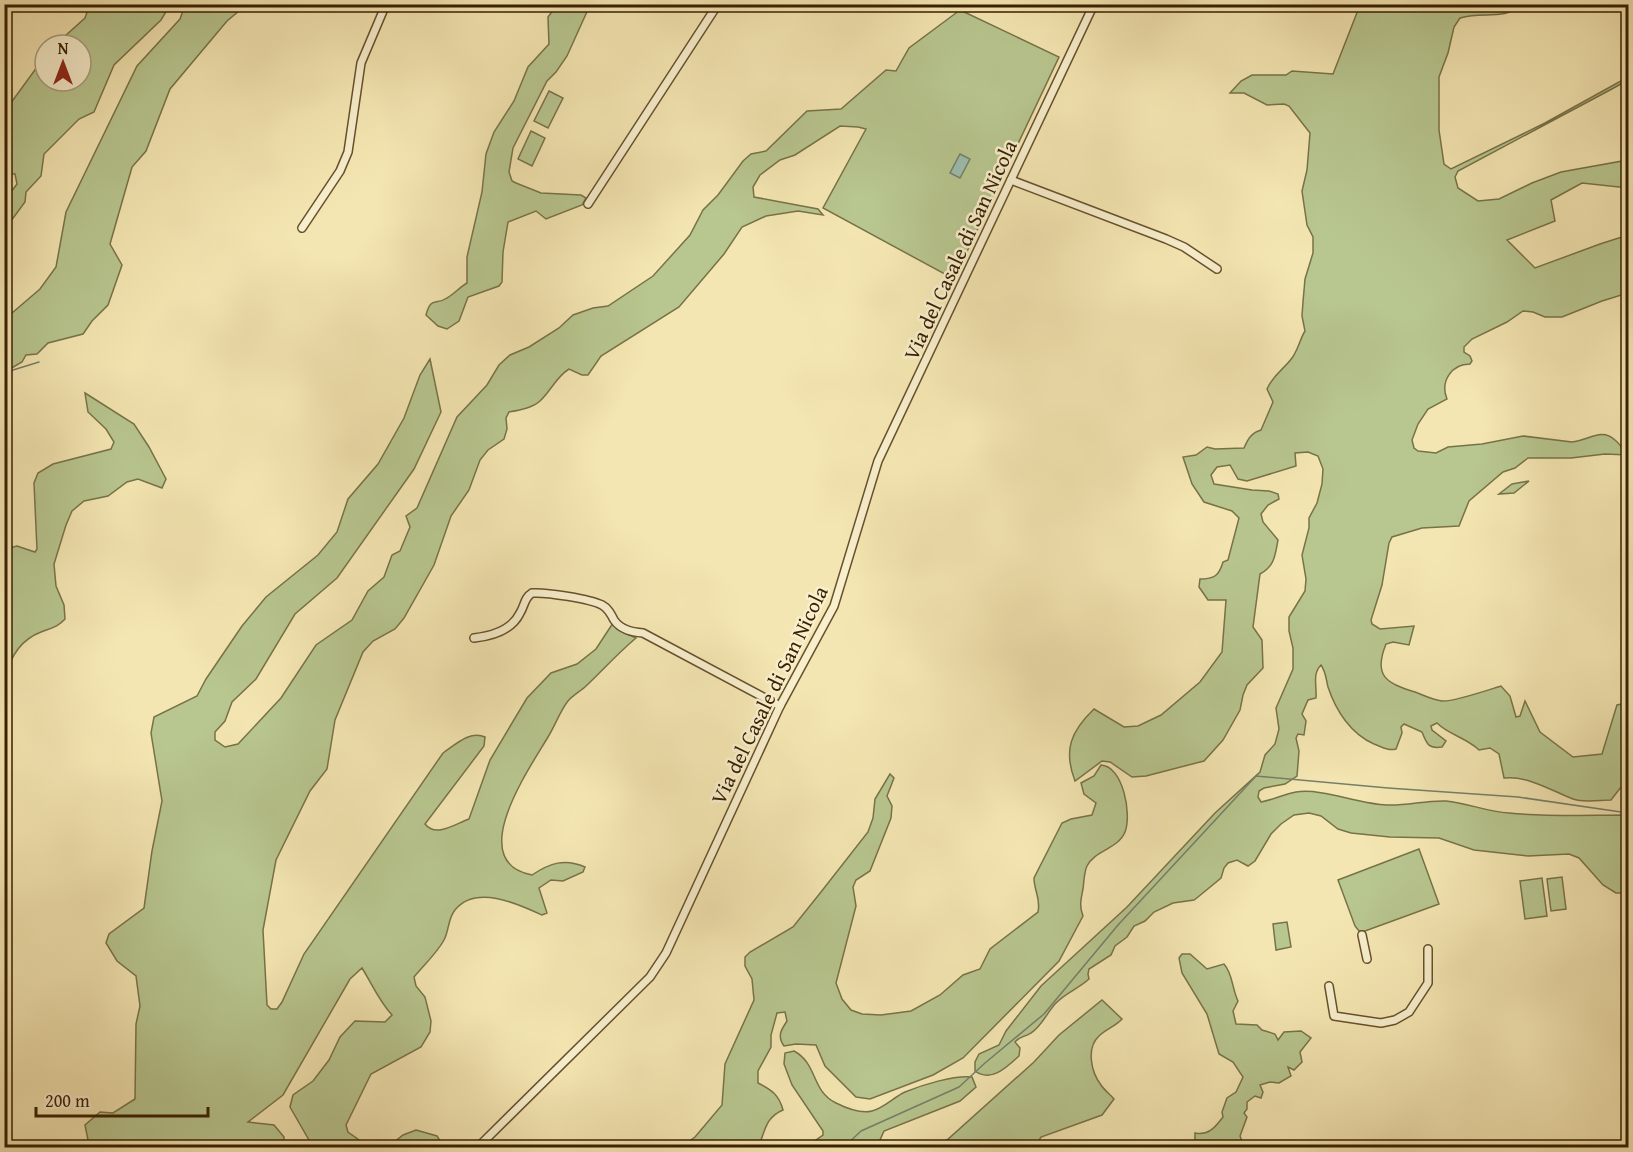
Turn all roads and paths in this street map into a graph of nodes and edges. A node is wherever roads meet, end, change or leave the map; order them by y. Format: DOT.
graph roads {
  1 [pos="386,4"];
  2 [pos="718,4"];
  3 [pos="1094,4"];
  4 [pos="1011,180"];
  5 [pos="588,204"];
  6 [pos="302,228"];
  7 [pos="1217,269"];
  8 [pos="474,638"];
  9 [pos="780,706"];
  10 [pos="1362,935"];
  11 [pos="1428,949"];
  12 [pos="1367,959"];
  13 [pos="1329,986"];
  14 [pos="477,1148"];
  1 -- 6 [label="street"];
  2 -- 5 [label="street"];
  3 -- 4 [label="street, Via del Casale di San Nicola"];
  4 -- 7 [label="street"];
  4 -- 9 [label="street, Via del Casale di San Nicola"];
  8 -- 9 [label="street"];
  9 -- 14 [label="street, Via del Casale di San Nicola"];
  10 -- 12 [label="street"];
  11 -- 13 [label="street"];
}
